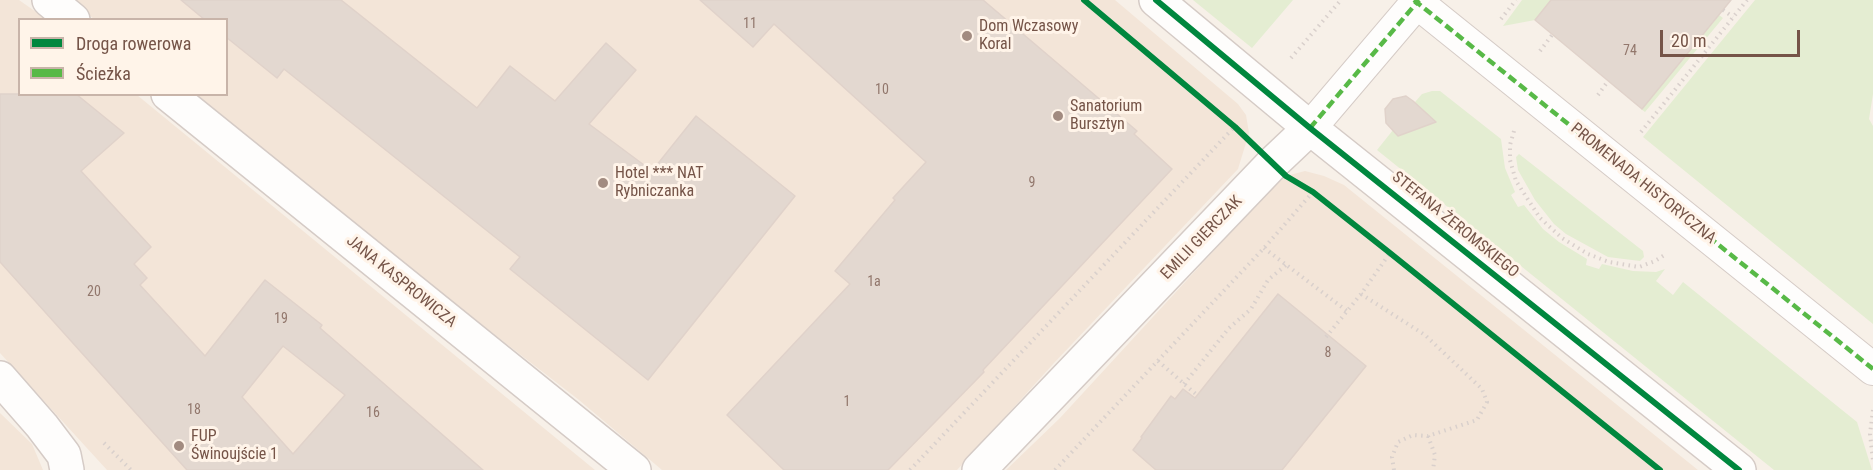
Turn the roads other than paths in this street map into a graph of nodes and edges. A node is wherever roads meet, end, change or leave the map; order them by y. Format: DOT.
graph roads {
  1 [pos="49,0"];
  2 [pos="1156,0"];
  3 [pos="1416,1"];
  4 [pos="71,18"];
  5 [pos="170,96"];
  6 [pos="1310,128"];
  7 [pos="1873,369"];
  8 [pos="0,378"];
  9 [pos="67,470"];
  10 [pos="634,470"];
  11 [pos="979,470"];
  12 [pos="1739,470"];
  1 -- 4 [label="street"];
  2 -- 6 [label="street, STEFANA ŻEROMSKIEGO"];
  3 -- 6 [label="street, EMILII GIERCZAK"];
  3 -- 7 [label="street, PROMENADA HISTORYCZNA"];
  5 -- 10 [label="street, JANA KASPROWICZA"];
  6 -- 11 [label="street, EMILII GIERCZAK"];
  6 -- 12 [label="street, STEFANA ŻEROMSKIEGO"];
  8 -- 9 [label="street"];
}
